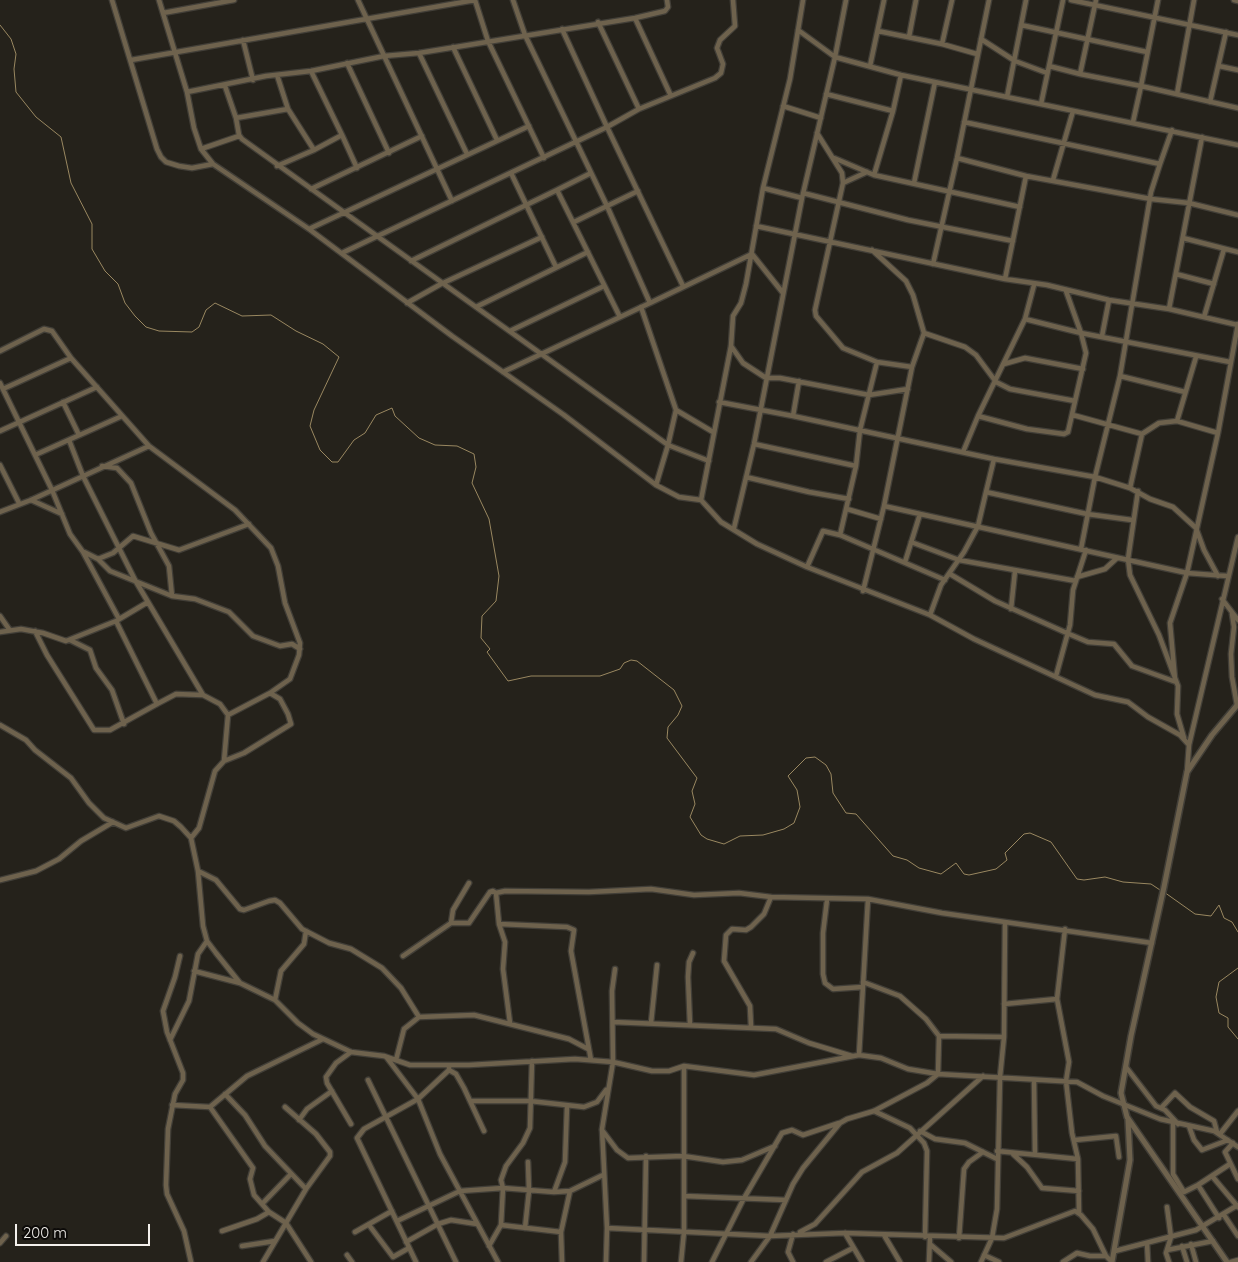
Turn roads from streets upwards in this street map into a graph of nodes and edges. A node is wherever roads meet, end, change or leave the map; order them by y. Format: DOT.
graph roads {
  1 [pos="112,0"];
  2 [pos="159,0"];
  3 [pos="234,0"];
  4 [pos="358,0"];
  5 [pos="475,0"];
  6 [pos="513,0"];
  7 [pos="667,0"];
  8 [pos="733,0"];
  9 [pos="803,0"];
  10 [pos="846,0"];
  11 [pos="884,0"];
  12 [pos="916,0"];
  13 [pos="952,0"];
  14 [pos="989,0"];
  15 [pos="1026,0"];
  16 [pos="1062,0"];
  17 [pos="1071,0"];
  18 [pos="1158,0"];
  19 [pos="1194,0"];
  20 [pos="1096,2"];
  21 [pos="163,14"];
  22 [pos="1154,17"];
  23 [pos="635,18"];
  24 [pos="367,19"];
  25 [pos="598,22"];
  26 [pos="1021,25"];
  27 [pos="1189,25"];
  28 [pos="562,29"];
  29 [pos="798,30"];
  30 [pos="878,31"];
  31 [pos="1226,32"];
  32 [pos="1055,34"];
  33 [pos="525,35"];
  34 [pos="1238,35"];
  35 [pos="909,36"];
  36 [pos="981,39"];
  37 [pos="243,40"];
  38 [pos="1087,40"];
  39 [pos="488,41"];
  40 [pos="942,44"];
  41 [pos="453,47"];
  42 [pos="174,52"];
  43 [pos="1147,52"];
  44 [pos="419,53"];
  45 [pos="977,54"];
  46 [pos="384,56"];
  47 [pos="835,58"];
  48 [pos="131,60"];
  49 [pos="1015,61"];
  50 [pos="347,63"];
  51 [pos="870,66"];
  52 [pos="1049,66"];
  53 [pos="1219,66"];
  54 [pos="1238,70"];
  55 [pos="311,71"];
  56 [pos="1047,73"];
  57 [pos="1080,74"];
  58 [pos="278,75"];
  59 [pos="901,75"];
  60 [pos="253,80"];
  61 [pos="935,82"];
  62 [pos="224,86"];
  63 [pos="1141,86"];
  64 [pos="970,89"];
  65 [pos="187,92"];
  66 [pos="826,94"];
  67 [pos="1177,94"];
  68 [pos="671,96"];
  69 [pos="1007,97"];
  70 [pos="1210,102"];
  71 [pos="1041,104"];
  72 [pos="783,106"];
  73 [pos="1238,108"];
  74 [pos="288,109"];
  75 [pos="639,109"];
  76 [pos="893,111"];
  77 [pos="1073,111"];
  78 [pos="236,118"];
  79 [pos="820,118"];
  80 [pos="964,122"];
  81 [pos="1133,122"];
  82 [pos="528,126"];
  83 [pos="607,127"];
  84 [pos="1172,130"];
  85 [pos="817,133"];
  86 [pos="342,135"];
  87 [pos="239,136"];
  88 [pos="422,136"];
  89 [pos="1202,137"];
  90 [pos="497,140"];
  91 [pos="577,142"];
  92 [pos="1064,145"];
  93 [pos="1238,145"];
  94 [pos="201,149"];
  95 [pos="314,150"];
  96 [pos="389,153"];
  97 [pos="467,154"];
  98 [pos="832,157"];
  99 [pos="544,158"];
  100 [pos="957,158"];
  101 [pos="213,164"];
  102 [pos="1160,164"];
  103 [pos="277,166"];
  104 [pos="357,168"];
  105 [pos="437,168"];
  106 [pos="867,172"];
  107 [pos="511,173"];
  108 [pos="591,173"];
  109 [pos="874,175"];
  110 [pos="1026,176"];
  111 [pos="1053,180"];
  112 [pos="842,183"];
  113 [pos="914,183"];
  114 [pos="762,188"];
  115 [pos="311,189"];
  116 [pos="557,190"];
  117 [pos="638,191"];
  118 [pos="950,192"];
  119 [pos="803,196"];
  120 [pos="1151,199"];
  121 [pos="452,201"];
  122 [pos="839,202"];
  123 [pos="1189,203"];
  124 [pos="527,205"];
  125 [pos="607,206"];
  126 [pos="1020,207"];
  127 [pos="342,213"];
  128 [pos="1238,215"];
  129 [pos="574,222"];
  130 [pos="756,226"];
  131 [pos="942,226"];
  132 [pos="309,229"];
  133 [pos="796,234"];
  134 [pos="376,236"];
  135 [pos="542,237"];
  136 [pos="1183,238"];
  137 [pos="829,240"];
  138 [pos="1013,241"];
  139 [pos="1224,249"];
  140 [pos="872,250"];
  141 [pos="588,252"];
  142 [pos="1238,252"];
  143 [pos="342,253"];
  144 [pos="752,254"];
  145 [pos="411,261"];
  146 [pos="933,264"];
  147 [pos="556,267"];
  148 [pos="1176,274"];
  149 [pos="1005,279"];
  150 [pos="442,284"];
  151 [pos="1214,284"];
  152 [pos="1034,285"];
  153 [pos="604,286"];
  154 [pos="684,286"];
  155 [pos="1066,291"];
  156 [pos="783,294"];
  157 [pos="1109,300"];
  158 [pos="407,303"];
  159 [pos="650,303"];
  160 [pos="1130,303"];
  161 [pos="476,307"];
  162 [pos="641,307"];
  163 [pos="1169,309"];
  164 [pos="620,317"];
  165 [pos="1204,317"];
  166 [pos="1025,319"];
  167 [pos="1238,324"];
  168 [pos="510,331"];
  169 [pos="924,333"];
  170 [pos="1081,333"];
  171 [pos="1102,336"];
  172 [pos="1126,341"];
  173 [pos="731,346"];
  174 [pos="0,351"];
  175 [pos="541,355"];
  176 [pos="1196,357"];
  177 [pos="71,358"];
  178 [pos="877,362"];
  179 [pos="1230,362"];
  180 [pos="1003,364"];
  181 [pos="912,367"];
  182 [pos="1083,368"];
  183 [pos="503,372"];
  184 [pos="1120,376"];
  185 [pos="766,378"];
  186 [pos="799,381"];
  187 [pos="996,382"];
  188 [pos="0,383"];
  189 [pos="97,386"];
  190 [pos="3,389"];
  191 [pos="908,389"];
  192 [pos="1186,392"];
  193 [pos="869,395"];
  194 [pos="1075,401"];
  195 [pos="63,402"];
  196 [pos="719,402"];
  197 [pos="760,409"];
  198 [pos="676,410"];
  199 [pos="1073,415"];
  200 [pos="122,416"];
  201 [pos="793,416"];
  202 [pos="978,416"];
  203 [pos="1178,421"];
  204 [pos="19,423"];
  205 [pos="1109,424"];
  206 [pos="860,430"];
  207 [pos="0,431"];
  208 [pos="713,432"];
  209 [pos="1218,433"];
  210 [pos="1142,434"];
  211 [pos="79,435"];
  212 [pos="897,438"];
  213 [pos="69,440"];
  214 [pos="754,444"];
  215 [pos="668,445"];
  216 [pos="149,446"];
  217 [pos="963,452"];
  218 [pos="35,455"];
  219 [pos="994,459"];
  220 [pos="709,461"];
  221 [pos="0,465"];
  222 [pos="102,466"];
  223 [pos="856,466"];
  224 [pos="1,471"];
  225 [pos="82,476"];
  226 [pos="746,477"];
  227 [pos="1094,477"];
  228 [pos="656,485"];
  229 [pos="1130,488"];
  230 [pos="52,490"];
  231 [pos="1138,491"];
  232 [pos="986,492"];
  233 [pos="849,499"];
  234 [pos="31,500"];
  235 [pos="701,500"];
  236 [pos="19,504"];
  237 [pos="884,506"];
  238 [pos="847,509"];
  239 [pos="0,512"];
  240 [pos="62,514"];
  241 [pos="920,514"];
  242 [pos="1087,514"];
  243 [pos="881,519"];
  244 [pos="1132,520"];
  245 [pos="249,524"];
  246 [pos="978,526"];
  247 [pos="734,528"];
  248 [pos="1196,528"];
  249 [pos="840,535"];
  250 [pos="1238,537"];
  251 [pos="911,542"];
  252 [pos="157,545"];
  253 [pos="119,547"];
  254 [pos="1237,547"];
  255 [pos="1083,549"];
  256 [pos="874,551"];
  257 [pos="83,552"];
  258 [pos="113,553"];
  259 [pos="122,555"];
  260 [pos="1117,558"];
  261 [pos="1128,558"];
  262 [pos="98,559"];
  263 [pos="959,560"];
  264 [pos="905,562"];
  265 [pos="807,567"];
  266 [pos="1015,571"];
  267 [pos="1187,573"];
  268 [pos="950,574"];
  269 [pos="1218,576"];
  270 [pos="1227,576"];
  271 [pos="1076,579"];
  272 [pos="135,580"];
  273 [pos="945,580"];
  274 [pos="864,591"];
  275 [pos="172,596"];
  276 [pos="1222,599"];
  277 [pos="148,602"];
  278 [pos="1011,609"];
  279 [pos="1232,614"];
  280 [pos="930,615"];
  281 [pos="0,616"];
  282 [pos="118,620"];
  283 [pos="1238,620"];
  284 [pos="9,629"];
  285 [pos="35,631"];
  286 [pos="0,632"];
  287 [pos="1068,634"];
  288 [pos="70,640"];
  289 [pos="300,650"];
  290 [pos="1056,676"];
  291 [pos="1176,680"];
  292 [pos="270,693"];
  293 [pos="203,695"];
  294 [pos="158,704"];
  295 [pos="1238,704"];
  296 [pos="228,715"];
  297 [pos="124,724"];
  298 [pos="0,725"];
  299 [pos="1184,739"];
  300 [pos="1190,745"];
  301 [pos="224,761"];
  302 [pos="1187,772"];
  303 [pos="112,822"];
  304 [pos="191,838"];
  305 [pos="198,871"];
  306 [pos="0,880"];
  307 [pos="469,883"];
  308 [pos="496,893"];
  309 [pos="771,897"];
  310 [pos="868,899"];
  311 [pos="826,900"];
  312 [pos="1005,922"];
  313 [pos="451,923"];
  314 [pos="499,924"];
  315 [pos="1065,929"];
  316 [pos="306,932"];
  317 [pos="207,941"];
  318 [pos="1152,943"];
  319 [pos="693,953"];
  320 [pos="180,956"];
  321 [pos="403,956"];
  322 [pos="656,965"];
  323 [pos="615,969"];
  324 [pos="194,971"];
  325 [pos="240,983"];
  326 [pos="863,984"];
  327 [pos="1057,999"];
  328 [pos="274,1000"];
  329 [pos="1004,1004"];
  330 [pos="419,1017"];
  331 [pos="613,1022"];
  332 [pos="510,1023"];
  333 [pos="652,1023"];
  334 [pos="690,1025"];
  335 [pos="751,1026"];
  336 [pos="939,1036"];
  337 [pos="1004,1037"];
  338 [pos="170,1040"];
  339 [pos="323,1040"];
  340 [pos="588,1049"];
  341 [pos="351,1052"];
  342 [pos="859,1055"];
  343 [pos="384,1056"];
  344 [pos="852,1056"];
  345 [pos="396,1060"];
  346 [pos="591,1060"];
  347 [pos="532,1061"];
  348 [pos="613,1062"];
  349 [pos="684,1066"];
  350 [pos="1126,1066"];
  351 [pos="449,1067"];
  352 [pos="938,1074"];
  353 [pos="983,1076"];
  354 [pos="1000,1077"];
  355 [pos="368,1080"];
  356 [pos="1034,1080"];
  357 [pos="1066,1081"];
  358 [pos="608,1087"];
  359 [pos="332,1091"];
  360 [pos="225,1094"];
  361 [pos="418,1099"];
  362 [pos="470,1101"];
  363 [pos="530,1101"];
  364 [pos="1122,1102"];
  365 [pos="172,1105"];
  366 [pos="567,1106"];
  367 [pos="210,1107"];
  368 [pos="285,1107"];
  369 [pos="1161,1108"];
  370 [pos="874,1111"];
  371 [pos="1238,1111"];
  372 [pos="1127,1117"];
  373 [pos="385,1118"];
  374 [pos="300,1120"];
  375 [pos="840,1123"];
  376 [pos="1173,1123"];
  377 [pos="351,1124"];
  378 [pos="1179,1124"];
  379 [pos="1189,1126"];
  380 [pos="602,1129"];
  381 [pos="484,1131"];
  382 [pos="919,1133"];
  383 [pos="1218,1133"];
  384 [pos="1075,1140"];
  385 [pos="1228,1140"];
  386 [pos="1233,1143"];
  387 [pos="774,1146"];
  388 [pos="1238,1147"];
  389 [pos="997,1151"];
  390 [pos="983,1152"];
  391 [pos="1013,1154"];
  392 [pos="1034,1154"];
  393 [pos="646,1156"];
  394 [pos="683,1156"];
  395 [pos="1119,1157"];
  396 [pos="997,1159"];
  397 [pos="1078,1159"];
  398 [pos="528,1162"];
  399 [pos="1230,1164"];
  400 [pos="290,1175"];
  401 [pos="603,1175"];
  402 [pos="1212,1176"];
  403 [pos="1238,1179"];
  404 [pos="1198,1185"];
  405 [pos="503,1188"];
  406 [pos="306,1189"];
  407 [pos="529,1190"];
  408 [pos="460,1191"];
  409 [pos="570,1191"];
  410 [pos="1079,1191"];
  411 [pos="554,1192"];
  412 [pos="684,1196"];
  413 [pos="743,1200"];
  414 [pos="786,1200"];
  415 [pos="262,1204"];
  416 [pos="430,1206"];
  417 [pos="1238,1206"];
  418 [pos="1167,1207"];
  419 [pos="392,1211"];
  420 [pos="270,1212"];
  421 [pos="1079,1213"];
  422 [pos="1224,1215"];
  423 [pos="1219,1218"];
  424 [pos="397,1221"];
  425 [pos="286,1223"];
  426 [pos="438,1224"];
  427 [pos="477,1224"];
  428 [pos="369,1225"];
  429 [pos="501,1225"];
  430 [pos="1204,1227"];
  431 [pos="525,1228"];
  432 [pos="607,1228"];
  433 [pos="646,1230"];
  434 [pos="222,1231"];
  435 [pos="355,1232"];
  436 [pos="561,1232"];
  437 [pos="684,1232"];
  438 [pos="845,1233"];
  439 [pos="725,1234"];
  440 [pos="795,1234"];
  441 [pos="884,1235"];
  442 [pos="6,1236"];
  443 [pos="770,1236"];
  444 [pos="1238,1236"];
  445 [pos="928,1237"];
  446 [pos="1170,1237"];
  447 [pos="959,1238"];
  448 [pos="992,1238"];
  449 [pos="275,1241"];
  450 [pos="1213,1241"];
  451 [pos="406,1242"];
  452 [pos="0,1243"];
  453 [pos="1147,1243"];
  454 [pos="1190,1244"];
  455 [pos="930,1245"];
  456 [pos="242,1246"];
  457 [pos="489,1246"];
  458 [pos="1182,1246"];
  459 [pos="409,1248"];
  460 [pos="853,1248"];
  461 [pos="1167,1250"];
  462 [pos="1115,1251"];
  463 [pos="347,1255"];
  464 [pos="984,1255"];
  465 [pos="1106,1256"];
  466 [pos="393,1260"];
  467 [pos="1238,1260"];
  468 [pos="605,1261"];
  469 [pos="191,1262"];
  470 [pos="263,1262"];
  471 [pos="311,1262"];
  472 [pos="352,1262"];
  473 [pos="416,1262"];
  474 [pos="456,1262"];
  475 [pos="498,1262"];
  476 [pos="562,1262"];
  477 [pos="644,1262"];
  478 [pos="681,1262"];
  479 [pos="712,1262"];
  480 [pos="752,1262"];
  481 [pos="793,1262"];
  482 [pos="826,1262"];
  483 [pos="862,1262"];
  484 [pos="900,1262"];
  485 [pos="929,1262"];
  486 [pos="951,1262"];
  487 [pos="981,1262"];
  488 [pos="999,1262"];
  489 [pos="1062,1262"];
  490 [pos="1112,1262"];
  491 [pos="1148,1262"];
  492 [pos="1169,1262"];
  493 [pos="1187,1262"];
  494 [pos="1196,1262"];
  495 [pos="1229,1262"];
  1 -- 48 [label="street"];
  2 -- 21 [label="street"];
  3 -- 21 [label="street"];
  4 -- 24 [label="street"];
  5 -- 24 [label="street"];
  5 -- 39 [label="street"];
  6 -- 33 [label="street"];
  7 -- 23 [label="street"];
  8 -- 68 [label="street"];
  9 -- 29 [label="street"];
  10 -- 47 [label="street"];
  11 -- 30 [label="street"];
  12 -- 35 [label="street"];
  13 -- 40 [label="street"];
  14 -- 36 [label="street"];
  15 -- 26 [label="street"];
  16 -- 32 [label="street"];
  17 -- 20 [label="street"];
  18 -- 22 [label="street"];
  19 -- 27 [label="street"];
  20 -- 22 [label="street"];
  20 -- 38 [label="street"];
  21 -- 42 [label="street"];
  22 -- 27 [label="street"];
  22 -- 43 [label="street"];
  23 -- 25 [label="street"];
  23 -- 68 [label="street"];
  24 -- 37 [label="street"];
  24 -- 46 [label="street"];
  25 -- 28 [label="street"];
  25 -- 75 [label="street"];
  26 -- 32 [label="street"];
  26 -- 49 [label="street"];
  27 -- 31 [label="street"];
  27 -- 67 [label="street"];
  28 -- 33 [label="street"];
  28 -- 83 [label="street"];
  29 -- 47 [label="street"];
  29 -- 72 [label="street"];
  30 -- 35 [label="street"];
  30 -- 51 [label="street"];
  31 -- 34 [label="street"];
  31 -- 53 [label="street"];
  32 -- 38 [label="street"];
  32 -- 52 [label="street"];
  33 -- 39 [label="street"];
  33 -- 91 [label="street"];
  35 -- 40 [label="street"];
  36 -- 45 [label="street"];
  36 -- 49 [label="street"];
  37 -- 42 [label="street"];
  37 -- 60 [label="street"];
  38 -- 43 [label="street"];
  38 -- 57 [label="street"];
  39 -- 41 [label="street"];
  39 -- 82 [label="street"];
  40 -- 45 [label="street"];
  41 -- 44 [label="street"];
  41 -- 90 [label="street"];
  42 -- 48 [label="street"];
  42 -- 65 [label="street"];
  43 -- 63 [label="street"];
  44 -- 46 [label="street"];
  44 -- 97 [label="street"];
  45 -- 64 [label="street"];
  46 -- 50 [label="street"];
  46 -- 88 [label="street"];
  47 -- 51 [label="street"];
  47 -- 66 [label="street"];
  48 -- 101 [label="street"];
  49 -- 56 [label="street"];
  49 -- 69 [label="street"];
  50 -- 55 [label="street"];
  50 -- 96 [label="street"];
  51 -- 59 [label="street"];
  52 -- 56 [label="street"];
  52 -- 57 [label="street"];
  53 -- 54 [label="street"];
  53 -- 70 [label="street"];
  55 -- 58 [label="street"];
  55 -- 86 [label="street"];
  56 -- 71 [label="street"];
  57 -- 63 [label="street"];
  58 -- 60 [label="street"];
  58 -- 74 [label="street"];
  59 -- 61 [label="street"];
  59 -- 76 [label="street"];
  60 -- 62 [label="street"];
  61 -- 64 [label="street"];
  61 -- 113 [label="street"];
  62 -- 65 [label="street"];
  62 -- 78 [label="street"];
  63 -- 67 [label="street"];
  63 -- 81 [label="street"];
  64 -- 69 [label="street"];
  64 -- 80 [label="street"];
  65 -- 94 [label="street"];
  66 -- 76 [label="street"];
  66 -- 79 [label="street"];
  67 -- 70 [label="street"];
  68 -- 75 [label="street"];
  69 -- 71 [label="street"];
  70 -- 73 [label="street"];
  71 -- 77 [label="street"];
  72 -- 79 [label="street"];
  72 -- 114 [label="street"];
  74 -- 78 [label="street"];
  74 -- 95 [label="street"];
  75 -- 83 [label="street"];
  76 -- 109 [label="street"];
  77 -- 81 [label="street"];
  77 -- 92 [label="street"];
  78 -- 87 [label="street"];
  79 -- 85 [label="street"];
  80 -- 92 [label="street"];
  80 -- 100 [label="street"];
  81 -- 84 [label="street"];
  82 -- 90 [label="street"];
  82 -- 99 [label="street"];
  83 -- 91 [label="street"];
  83 -- 117 [label="street"];
  84 -- 89 [label="street"];
  84 -- 102 [label="street"];
  85 -- 98 [label="street"];
  85 -- 119 [label="street"];
  86 -- 95 [label="street"];
  86 -- 104 [label="street"];
  87 -- 94 [label="street"];
  87 -- 103 [label="street"];
  88 -- 96 [label="street"];
  88 -- 105 [label="street"];
  89 -- 93 [label="street"];
  89 -- 123 [label="street"];
  90 -- 97 [label="street"];
  91 -- 99 [label="street"];
  91 -- 108 [label="street"];
  92 -- 102 [label="street"];
  92 -- 111 [label="street"];
  94 -- 101 [label="street"];
  95 -- 103 [label="street"];
  96 -- 104 [label="street"];
  97 -- 105 [label="street"];
  98 -- 106 [label="street"];
  98 -- 112 [label="street"];
  99 -- 107 [label="street"];
  100 -- 110 [label="street"];
  100 -- 118 [label="street"];
  101 -- 132 [label="street"];
  102 -- 120 [label="street"];
  103 -- 115 [label="street"];
  104 -- 115 [label="street"];
  105 -- 121 [label="street"];
  105 -- 127 [label="street"];
  106 -- 109 [label="street"];
  106 -- 112 [label="street"];
  107 -- 121 [label="street"];
  107 -- 124 [label="street"];
  108 -- 116 [label="street"];
  108 -- 125 [label="street"];
  109 -- 113 [label="street"];
  110 -- 111 [label="street"];
  110 -- 126 [label="street"];
  111 -- 120 [label="street"];
  112 -- 122 [label="street"];
  113 -- 118 [label="street"];
  114 -- 119 [label="street"];
  114 -- 130 [label="street"];
  115 -- 127 [label="street"];
  116 -- 124 [label="street"];
  116 -- 129 [label="street"];
  117 -- 125 [label="street"];
  117 -- 154 [label="street"];
  118 -- 126 [label="street"];
  118 -- 131 [label="street"];
  119 -- 122 [label="street"];
  119 -- 133 [label="street"];
  120 -- 123 [label="street"];
  120 -- 160 [label="street"];
  121 -- 134 [label="street"];
  122 -- 131 [label="street"];
  122 -- 137 [label="street"];
  123 -- 128 [label="street"];
  123 -- 136 [label="street"];
  124 -- 135 [label="street"];
  124 -- 145 [label="street"];
  125 -- 129 [label="street"];
  125 -- 159 [label="street"];
  126 -- 138 [label="street"];
  127 -- 132 [label="street"];
  127 -- 134 [label="street"];
  129 -- 141 [label="street"];
  130 -- 133 [label="street"];
  130 -- 144 [label="street"];
  131 -- 138 [label="street"];
  131 -- 146 [label="street"];
  132 -- 143 [label="street"];
  133 -- 137 [label="street"];
  133 -- 156 [label="street"];
  134 -- 143 [label="street"];
  134 -- 145 [label="street"];
  135 -- 147 [label="street"];
  135 -- 150 [label="street"];
  136 -- 139 [label="street"];
  136 -- 148 [label="street"];
  137 -- 140 [label="street"];
  137 -- 178 [label="street"];
  138 -- 149 [label="street"];
  139 -- 142 [label="street"];
  139 -- 151 [label="street"];
  140 -- 146 [label="street"];
  140 -- 169 [label="street"];
  141 -- 147 [label="street"];
  141 -- 153 [label="street"];
  143 -- 158 [label="street"];
  144 -- 154 [label="street"];
  144 -- 156 [label="street"];
  144 -- 173 [label="street"];
  145 -- 150 [label="street"];
  146 -- 149 [label="street"];
  147 -- 161 [label="street"];
  148 -- 151 [label="street"];
  148 -- 163 [label="street"];
  149 -- 152 [label="street"];
  150 -- 158 [label="street"];
  150 -- 161 [label="street"];
  151 -- 165 [label="street"];
  152 -- 155 [label="street"];
  152 -- 166 [label="street"];
  153 -- 164 [label="street"];
  153 -- 168 [label="street"];
  154 -- 159 [label="street"];
  155 -- 157 [label="street"];
  155 -- 170 [label="street"];
  156 -- 185 [label="street"];
  157 -- 160 [label="street"];
  157 -- 171 [label="street"];
  158 -- 183 [label="street"];
  159 -- 162 [label="street"];
  160 -- 163 [label="street"];
  160 -- 172 [label="street"];
  161 -- 168 [label="street"];
  162 -- 164 [label="street"];
  162 -- 198 [label="street"];
  163 -- 165 [label="street"];
  164 -- 175 [label="street"];
  165 -- 167 [label="street"];
  166 -- 170 [label="street"];
  166 -- 180 [label="street"];
  167 -- 179 [label="street"];
  168 -- 175 [label="street"];
  169 -- 181 [label="street"];
  169 -- 187 [label="street"];
  170 -- 171 [label="street"];
  170 -- 182 [label="street"];
  171 -- 172 [label="street"];
  172 -- 176 [label="street"];
  172 -- 184 [label="street"];
  173 -- 185 [label="street"];
  173 -- 196 [label="street"];
  174 -- 177 [label="street"];
  175 -- 183 [label="street"];
  175 -- 215 [label="street"];
  176 -- 179 [label="street"];
  176 -- 192 [label="street"];
  177 -- 189 [label="street"];
  177 -- 190 [label="street"];
  178 -- 181 [label="street"];
  178 -- 193 [label="street"];
  179 -- 209 [label="street"];
  180 -- 182 [label="street"];
  180 -- 187 [label="street"];
  181 -- 191 [label="street"];
  182 -- 194 [label="street"];
  183 -- 228 [label="street"];
  184 -- 192 [label="street"];
  184 -- 205 [label="street"];
  185 -- 186 [label="street"];
  185 -- 197 [label="street"];
  186 -- 193 [label="street"];
  186 -- 201 [label="street"];
  187 -- 194 [label="street"];
  187 -- 202 [label="street"];
  188 -- 190 [label="street"];
  189 -- 195 [label="street"];
  189 -- 200 [label="street"];
  190 -- 204 [label="street"];
  191 -- 193 [label="street"];
  191 -- 212 [label="street"];
  192 -- 203 [label="street"];
  193 -- 206 [label="street"];
  194 -- 199 [label="street"];
  195 -- 204 [label="street"];
  195 -- 211 [label="street"];
  196 -- 197 [label="street"];
  196 -- 208 [label="street"];
  197 -- 201 [label="street"];
  197 -- 214 [label="street"];
  198 -- 208 [label="street"];
  198 -- 215 [label="street"];
  199 -- 202 [label="street"];
  199 -- 205 [label="street"];
  200 -- 211 [label="street"];
  200 -- 216 [label="street"];
  201 -- 206 [label="street"];
  202 -- 217 [label="street"];
  203 -- 209 [label="street"];
  203 -- 210 [label="street"];
  204 -- 207 [label="street"];
  204 -- 218 [label="street"];
  205 -- 210 [label="street"];
  205 -- 227 [label="street"];
  206 -- 212 [label="street"];
  206 -- 223 [label="street"];
  208 -- 220 [label="street"];
  209 -- 248 [label="street"];
  210 -- 229 [label="street"];
  211 -- 213 [label="street"];
  212 -- 217 [label="street"];
  212 -- 237 [label="street"];
  213 -- 218 [label="street"];
  213 -- 225 [label="street"];
  214 -- 223 [label="street"];
  214 -- 226 [label="street"];
  215 -- 220 [label="street"];
  215 -- 228 [label="street"];
  216 -- 222 [label="street"];
  216 -- 245 [label="street"];
  217 -- 219 [label="street"];
  218 -- 230 [label="street"];
  219 -- 227 [label="street"];
  219 -- 232 [label="street"];
  220 -- 235 [label="street"];
  221 -- 224 [label="street"];
  222 -- 225 [label="street"];
  222 -- 252 [label="street"];
  223 -- 233 [label="street"];
  224 -- 236 [label="street"];
  225 -- 230 [label="street"];
  225 -- 253 [label="street"];
  226 -- 233 [label="street"];
  226 -- 247 [label="street"];
  227 -- 229 [label="street"];
  227 -- 242 [label="street"];
  228 -- 235 [label="street"];
  229 -- 231 [label="street"];
  230 -- 234 [label="street"];
  230 -- 240 [label="street"];
  231 -- 244 [label="street"];
  231 -- 248 [label="street"];
  232 -- 242 [label="street"];
  232 -- 246 [label="street"];
  233 -- 238 [label="street"];
  234 -- 236 [label="street"];
  234 -- 240 [label="street"];
  235 -- 247 [label="street"];
  236 -- 239 [label="street"];
  237 -- 241 [label="street"];
  237 -- 243 [label="street"];
  238 -- 243 [label="street"];
  238 -- 249 [label="street"];
  240 -- 257 [label="street"];
  241 -- 246 [label="street"];
  241 -- 251 [label="street"];
  242 -- 244 [label="street"];
  242 -- 255 [label="street"];
  243 -- 256 [label="street"];
  244 -- 261 [label="street"];
  245 -- 252 [label="street"];
  245 -- 289 [label="street"];
  246 -- 255 [label="street"];
  246 -- 263 [label="street"];
  247 -- 265 [label="street"];
  248 -- 267 [label="street"];
  248 -- 269 [label="street"];
  249 -- 256 [label="street"];
  249 -- 265 [label="street"];
  250 -- 254 [label="street"];
  251 -- 263 [label="street"];
  251 -- 264 [label="street"];
  252 -- 253 [label="street"];
  252 -- 275 [label="street"];
  253 -- 258 [label="street"];
  253 -- 259 [label="street"];
  254 -- 270 [label="street"];
  255 -- 260 [label="street"];
  255 -- 271 [label="street"];
  256 -- 264 [label="street"];
  256 -- 274 [label="street"];
  257 -- 262 [label="street"];
  257 -- 282 [label="street"];
  258 -- 259 [label="street"];
  258 -- 262 [label="street"];
  259 -- 272 [label="street"];
  260 -- 261 [label="street"];
  260 -- 271 [label="street"];
  261 -- 267 [label="street"];
  261 -- 291 [label="street"];
  262 -- 272 [label="street"];
  263 -- 266 [label="street"];
  263 -- 268 [label="street"];
  264 -- 273 [label="street"];
  265 -- 274 [label="street"];
  266 -- 271 [label="street"];
  266 -- 278 [label="street"];
  267 -- 269 [label="street"];
  267 -- 291 [label="street"];
  268 -- 273 [label="street"];
  268 -- 278 [label="street"];
  269 -- 270 [label="street"];
  270 -- 276 [label="street"];
  271 -- 287 [label="street"];
  272 -- 275 [label="street"];
  272 -- 277 [label="street"];
  273 -- 280 [label="street"];
  274 -- 280 [label="street"];
  275 -- 289 [label="street"];
  276 -- 279 [label="street"];
  276 -- 300 [label="street"];
  277 -- 282 [label="street"];
  277 -- 293 [label="street"];
  278 -- 287 [label="street"];
  279 -- 283 [label="street"];
  279 -- 295 [label="street"];
  280 -- 290 [label="street"];
  281 -- 284 [label="street"];
  282 -- 288 [label="street"];
  282 -- 294 [label="street"];
  284 -- 285 [label="street"];
  284 -- 286 [label="street"];
  285 -- 288 [label="street"];
  285 -- 297 [label="street"];
  287 -- 290 [label="street"];
  287 -- 291 [label="street"];
  288 -- 297 [label="street"];
  289 -- 292 [label="street"];
  290 -- 299 [label="street"];
  291 -- 299 [label="street"];
  292 -- 296 [label="street"];
  292 -- 301 [label="street"];
  293 -- 294 [label="street"];
  293 -- 296 [label="street"];
  294 -- 297 [label="street"];
  295 -- 302 [label="street"];
  296 -- 301 [label="street"];
  298 -- 303 [label="street"];
  299 -- 300 [label="street"];
  300 -- 302 [label="street"];
  301 -- 304 [label="street"];
  302 -- 318 [label="street"];
  303 -- 304 [label="street"];
  303 -- 306 [label="street"];
  304 -- 305 [label="street"];
  305 -- 316 [label="street"];
  305 -- 317 [label="street"];
  307 -- 313 [label="street"];
  308 -- 309 [label="street"];
  308 -- 313 [label="street"];
  308 -- 314 [label="street"];
  309 -- 311 [label="street"];
  309 -- 335 [label="street"];
  310 -- 311 [label="street"];
  310 -- 312 [label="street"];
  310 -- 326 [label="street"];
  311 -- 326 [label="street"];
  312 -- 315 [label="street"];
  312 -- 329 [label="street"];
  313 -- 321 [label="street"];
  314 -- 332 [label="street"];
  314 -- 340 [label="street"];
  315 -- 318 [label="street"];
  315 -- 327 [label="street"];
  316 -- 328 [label="street"];
  316 -- 330 [label="street"];
  317 -- 324 [label="street"];
  317 -- 325 [label="street"];
  318 -- 350 [label="street"];
  319 -- 334 [label="street"];
  320 -- 338 [label="street"];
  322 -- 333 [label="street"];
  323 -- 331 [label="street"];
  324 -- 325 [label="street"];
  324 -- 338 [label="street"];
  325 -- 328 [label="street"];
  326 -- 336 [label="street"];
  326 -- 342 [label="street"];
  327 -- 329 [label="street"];
  327 -- 357 [label="street"];
  328 -- 339 [label="street"];
  329 -- 337 [label="street"];
  330 -- 332 [label="street"];
  330 -- 345 [label="street"];
  331 -- 333 [label="street"];
  331 -- 348 [label="street"];
  332 -- 340 [label="street"];
  333 -- 334 [label="street"];
  334 -- 335 [label="street"];
  335 -- 344 [label="street"];
  336 -- 337 [label="street"];
  336 -- 352 [label="street"];
  337 -- 354 [label="street"];
  338 -- 365 [label="street"];
  339 -- 341 [label="street"];
  339 -- 360 [label="street"];
  340 -- 346 [label="street"];
  341 -- 343 [label="street"];
  341 -- 359 [label="street"];
  342 -- 344 [label="street"];
  342 -- 352 [label="street"];
  343 -- 345 [label="street"];
  343 -- 361 [label="street"];
  344 -- 349 [label="street"];
  345 -- 351 [label="street"];
  346 -- 347 [label="street"];
  346 -- 348 [label="street"];
  347 -- 351 [label="street"];
  347 -- 363 [label="street"];
  348 -- 349 [label="street"];
  348 -- 358 [label="street"];
  349 -- 394 [label="street"];
  350 -- 364 [label="street"];
  350 -- 369 [label="street"];
  351 -- 361 [label="street"];
  351 -- 362 [label="street"];
  352 -- 353 [label="street"];
  352 -- 370 [label="street"];
  353 -- 354 [label="street"];
  353 -- 382 [label="street"];
  354 -- 356 [label="street"];
  354 -- 389 [label="street"];
  355 -- 373 [label="street"];
  356 -- 357 [label="street"];
  356 -- 392 [label="street"];
  357 -- 364 [label="street"];
  357 -- 384 [label="street"];
  358 -- 366 [label="street"];
  358 -- 380 [label="street"];
  359 -- 374 [label="street"];
  359 -- 377 [label="street"];
  360 -- 367 [label="street"];
  360 -- 400 [label="street"];
  361 -- 373 [label="street"];
  361 -- 408 [label="street"];
  362 -- 363 [label="street"];
  362 -- 381 [label="street"];
  363 -- 366 [label="street"];
  363 -- 405 [label="street"];
  364 -- 372 [label="street"];
  364 -- 376 [label="street"];
  365 -- 367 [label="street"];
  365 -- 469 [label="street"];
  366 -- 411 [label="street"];
  367 -- 415 [label="street"];
  368 -- 374 [label="street"];
  369 -- 378 [label="street"];
  369 -- 383 [label="street"];
  370 -- 375 [label="street"];
  370 -- 382 [label="street"];
  371 -- 383 [label="street"];
  372 -- 430 [label="street"];
  372 -- 462 [label="street"];
  373 -- 416 [label="street"];
  373 -- 419 [label="street"];
  374 -- 406 [label="street"];
  375 -- 387 [label="street"];
  375 -- 414 [label="street"];
  376 -- 378 [label="street"];
  376 -- 404 [label="street"];
  378 -- 379 [label="street"];
  379 -- 383 [label="street"];
  379 -- 385 [label="street"];
  380 -- 393 [label="street"];
  380 -- 401 [label="street"];
  382 -- 390 [label="street"];
  382 -- 440 [label="street"];
  382 -- 445 [label="street"];
  383 -- 385 [label="street"];
  384 -- 395 [label="street"];
  384 -- 397 [label="street"];
  385 -- 386 [label="street"];
  386 -- 388 [label="street"];
  386 -- 399 [label="street"];
  387 -- 394 [label="street"];
  387 -- 413 [label="street"];
  389 -- 391 [label="street"];
  389 -- 396 [label="street"];
  390 -- 396 [label="street"];
  390 -- 447 [label="street"];
  391 -- 392 [label="street"];
  391 -- 410 [label="street"];
  392 -- 397 [label="street"];
  393 -- 394 [label="street"];
  393 -- 433 [label="street"];
  394 -- 412 [label="street"];
  396 -- 448 [label="street"];
  397 -- 410 [label="street"];
  398 -- 407 [label="street"];
  399 -- 402 [label="street"];
  399 -- 403 [label="street"];
  400 -- 406 [label="street"];
  400 -- 415 [label="street"];
  401 -- 409 [label="street"];
  401 -- 432 [label="street"];
  402 -- 404 [label="street"];
  402 -- 417 [label="street"];
  404 -- 423 [label="street"];
  405 -- 407 [label="street"];
  405 -- 408 [label="street"];
  405 -- 429 [label="street"];
  406 -- 425 [label="street"];
  407 -- 411 [label="street"];
  407 -- 431 [label="street"];
  408 -- 416 [label="street"];
  408 -- 427 [label="street"];
  409 -- 411 [label="street"];
  409 -- 436 [label="street"];
  410 -- 421 [label="street"];
  412 -- 413 [label="street"];
  412 -- 437 [label="street"];
  413 -- 414 [label="street"];
  413 -- 439 [label="street"];
  414 -- 443 [label="street"];
  415 -- 420 [label="street"];
  416 -- 424 [label="street"];
  416 -- 426 [label="street"];
  417 -- 422 [label="street"];
  418 -- 446 [label="street"];
  419 -- 424 [label="street"];
  419 -- 428 [label="street"];
  420 -- 425 [label="street"];
  420 -- 434 [label="street"];
  421 -- 448 [label="street"];
  421 -- 465 [label="street"];
  422 -- 423 [label="street"];
  422 -- 444 [label="street"];
  423 -- 430 [label="street"];
  424 -- 451 [label="street"];
  425 -- 449 [label="street"];
  425 -- 471 [label="street"];
  426 -- 427 [label="street"];
  426 -- 451 [label="street"];
  426 -- 474 [label="street"];
  427 -- 457 [label="street"];
  428 -- 435 [label="street"];
  428 -- 466 [label="street"];
  429 -- 431 [label="street"];
  429 -- 457 [label="street"];
  430 -- 446 [label="street"];
  430 -- 450 [label="street"];
  431 -- 436 [label="street"];
  432 -- 433 [label="street"];
  432 -- 468 [label="street"];
  433 -- 437 [label="street"];
  433 -- 477 [label="street"];
  436 -- 476 [label="street"];
  437 -- 439 [label="street"];
  437 -- 478 [label="street"];
  438 -- 440 [label="street"];
  438 -- 441 [label="street"];
  438 -- 460 [label="street"];
  439 -- 443 [label="street"];
  439 -- 479 [label="street"];
  440 -- 443 [label="street"];
  440 -- 481 [label="street"];
  441 -- 445 [label="street"];
  441 -- 484 [label="street"];
  442 -- 452 [label="street"];
  443 -- 480 [label="street"];
  445 -- 447 [label="street"];
  445 -- 455 [label="street"];
  446 -- 453 [label="street"];
  446 -- 461 [label="street"];
  447 -- 448 [label="street"];
  448 -- 464 [label="street"];
  449 -- 456 [label="street"];
  449 -- 470 [label="street"];
  450 -- 454 [label="street"];
  450 -- 495 [label="street"];
  451 -- 459 [label="street"];
  453 -- 462 [label="street"];
  453 -- 491 [label="street"];
  454 -- 458 [label="street"];
  454 -- 494 [label="street"];
  455 -- 485 [label="street"];
  455 -- 486 [label="street"];
  457 -- 475 [label="street"];
  458 -- 461 [label="street"];
  458 -- 493 [label="street"];
  459 -- 466 [label="street"];
  459 -- 473 [label="street"];
  460 -- 482 [label="street"];
  460 -- 483 [label="street"];
  461 -- 492 [label="street"];
  462 -- 490 [label="street"];
  463 -- 472 [label="street"];
  464 -- 487 [label="street"];
  464 -- 488 [label="street"];
  465 -- 489 [label="street"];
  465 -- 490 [label="street"];
  467 -- 495 [label="street"];
}
